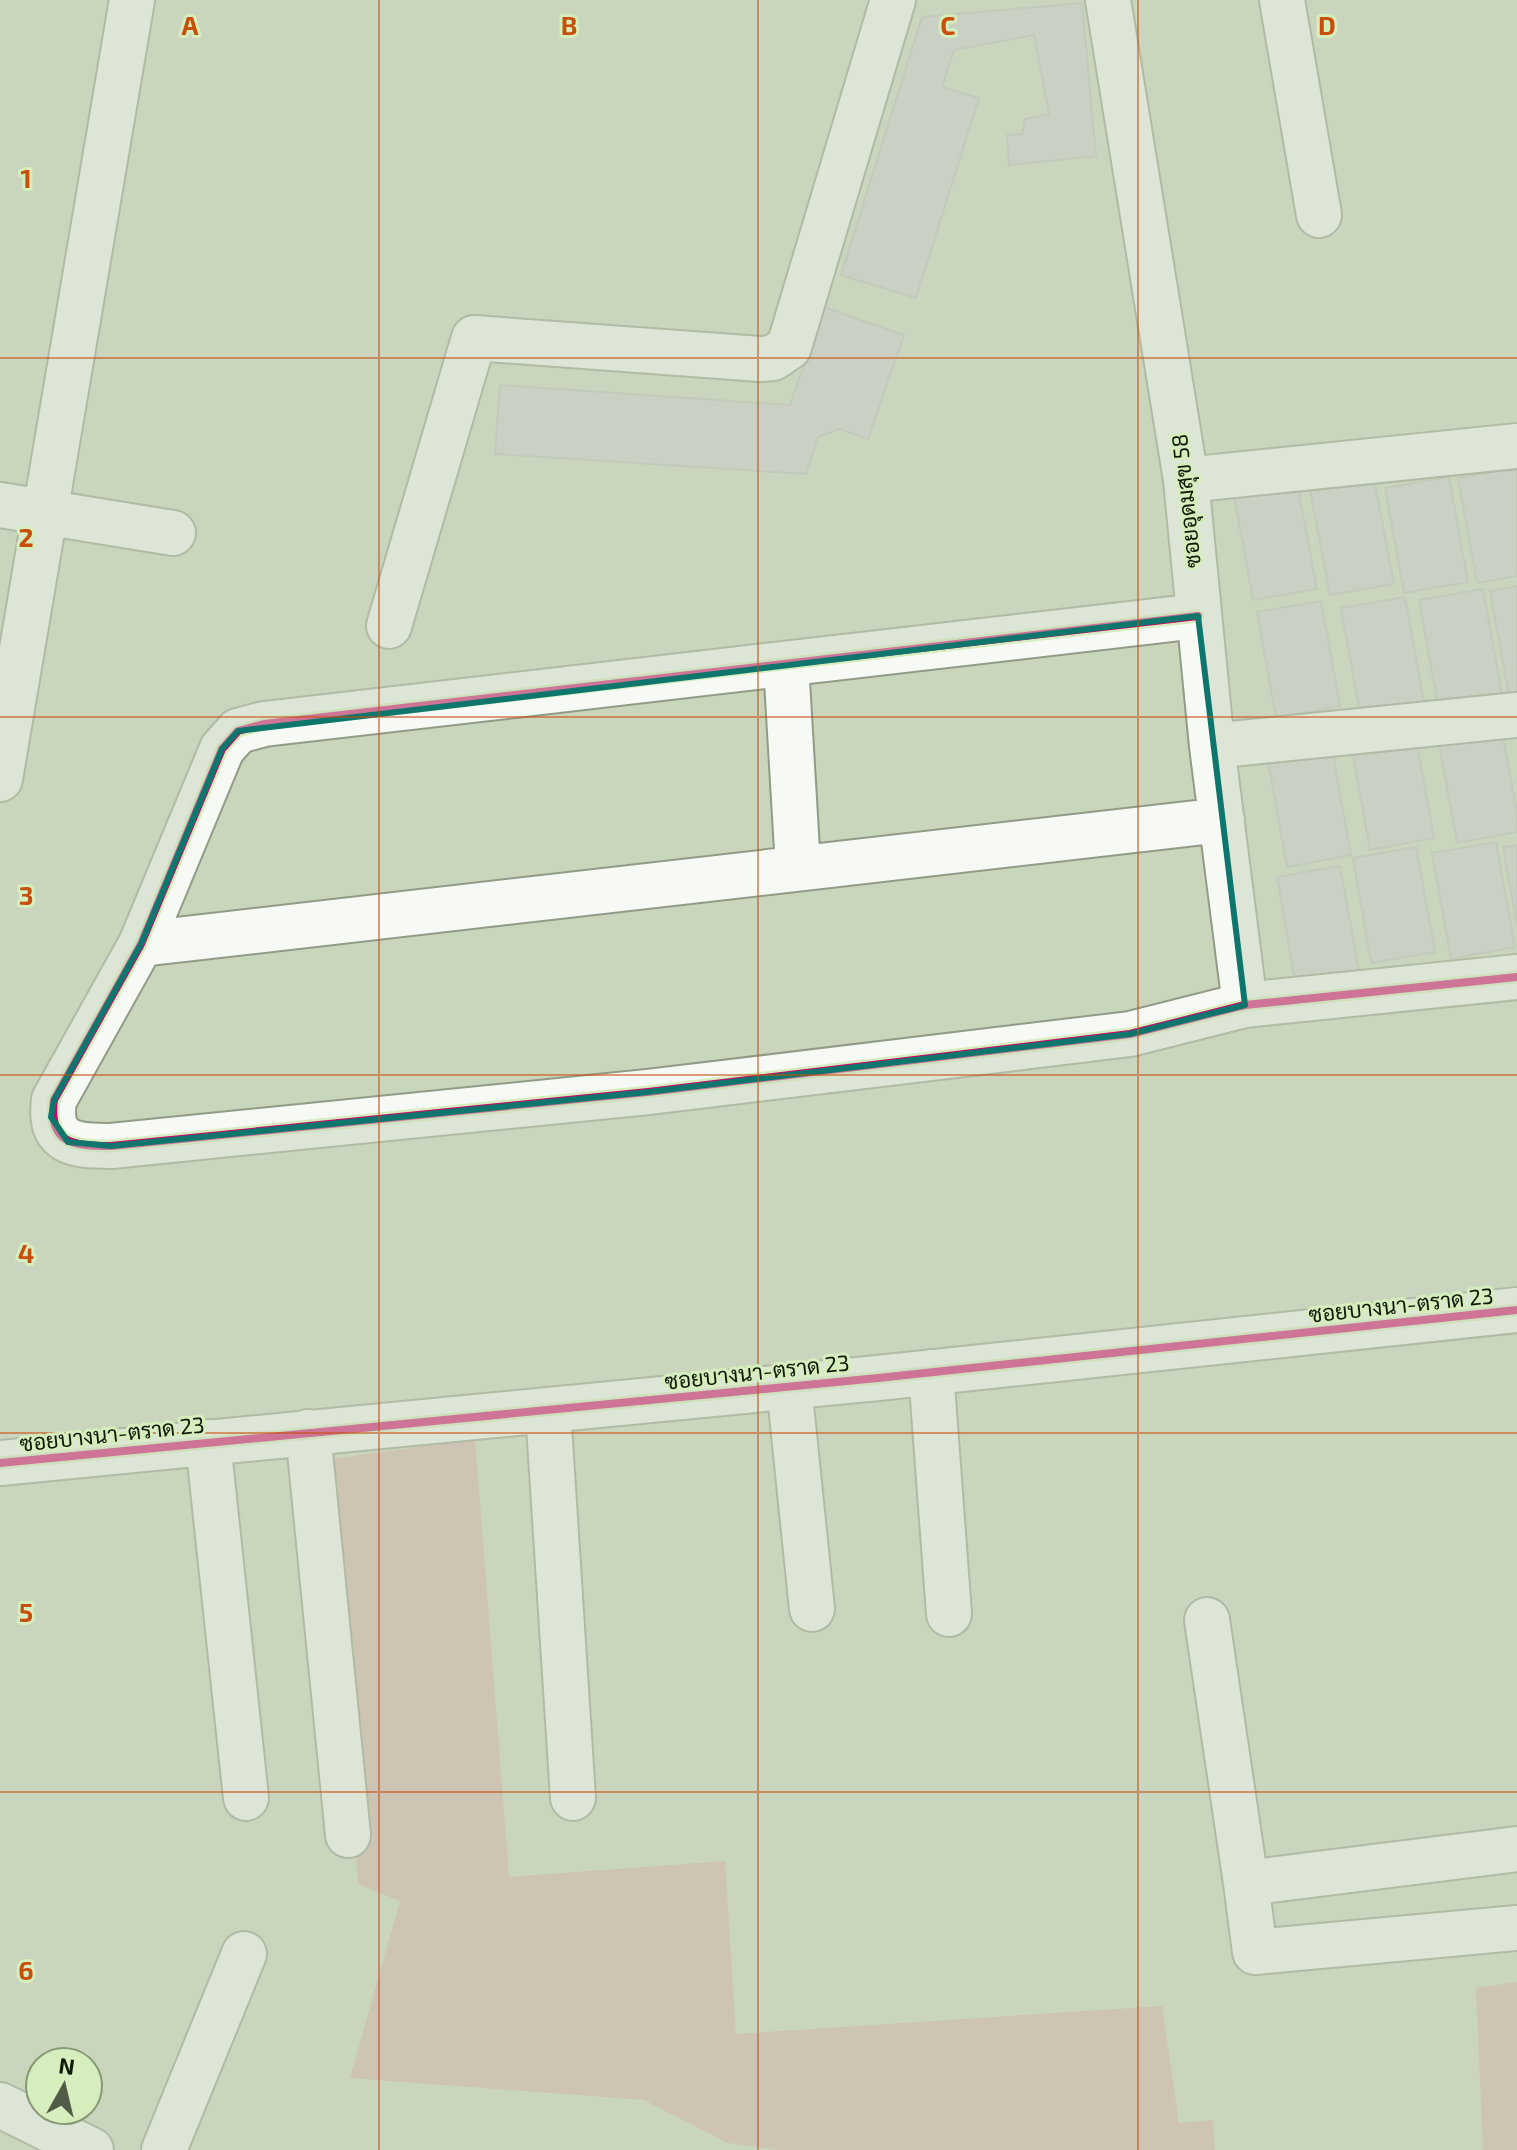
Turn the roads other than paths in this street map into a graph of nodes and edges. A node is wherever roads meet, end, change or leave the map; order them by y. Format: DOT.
graph roads {
  1 [pos="132,0"];
  2 [pos="893,0"];
  3 [pos="1108,0"];
  4 [pos="1282,0"];
  5 [pos="1319,215"];
  6 [pos="1517,446"];
  7 [pos="1186,480"];
  8 [pos="0,505"];
  9 [pos="47,512"];
  10 [pos="173,533"];
  11 [pos="1198,616"];
  12 [pos="389,626"];
  13 [pos="786,664"];
  14 [pos="1517,715"];
  15 [pos="1212,746"];
  16 [pos="0,779"];
  17 [pos="1222,820"];
  18 [pos="798,867"];
  19 [pos="141,944"];
  20 [pos="1517,977"];
  21 [pos="1245,1005"];
  22 [pos="1517,1310"];
  23 [pos="931,1372"];
  24 [pos="789,1386"];
  25 [pos="548,1410"];
  26 [pos="308,1432"];
  27 [pos="208,1442"];
  28 [pos="0,1463"];
  29 [pos="812,1609"];
  30 [pos="949,1614"];
  31 [pos="1207,1620"];
  32 [pos="246,1798"];
  33 [pos="573,1798"];
  34 [pos="348,1835"];
  35 [pos="1517,1849"];
  36 [pos="1246,1883"];
  37 [pos="1517,1928"];
  38 [pos="244,1954"];
  39 [pos="0,2105"];
  40 [pos="91,2150"];
  41 [pos="164,2150"];
  1 -- 9 [label="street"];
  2 -- 12 [label="street"];
  3 -- 7 [label="street, ซอยอุดมสุข 58"];
  4 -- 5 [label="street"];
  6 -- 7 [label="street"];
  7 -- 11 [label="street, ซอยอุดมสุข 58"];
  8 -- 9 [label="street"];
  9 -- 10 [label="street"];
  9 -- 16 [label="street"];
  11 -- 13 [label="street"];
  11 -- 15 [label="street, ซอยอุดมสุข 58"];
  13 -- 18 [label="street"];
  13 -- 19 [label="street"];
  14 -- 15 [label="street"];
  15 -- 17 [label="street, ซอยอุดมสุข 58"];
  17 -- 18 [label="street"];
  17 -- 21 [label="street, ซอยอุดมสุข 58"];
  18 -- 19 [label="street"];
  19 -- 21 [label="street"];
  20 -- 21 [label="street"];
  22 -- 23 [label="street, ซอยบางนา-ตราด 23"];
  23 -- 24 [label="street, ซอยบางนา-ตราด 23"];
  23 -- 30 [label="street"];
  24 -- 25 [label="street, ซอยบางนา-ตราด 23"];
  24 -- 29 [label="street"];
  25 -- 26 [label="street, ซอยบางนา-ตราด 23"];
  25 -- 33 [label="street"];
  26 -- 27 [label="street, ซอยบางนา-ตราด 23"];
  26 -- 34 [label="street"];
  27 -- 28 [label="street, ซอยบางนา-ตราด 23"];
  27 -- 32 [label="street"];
  31 -- 36 [label="street"];
  35 -- 36 [label="street"];
  36 -- 37 [label="street"];
  38 -- 41 [label="street"];
  39 -- 40 [label="street"];
}
